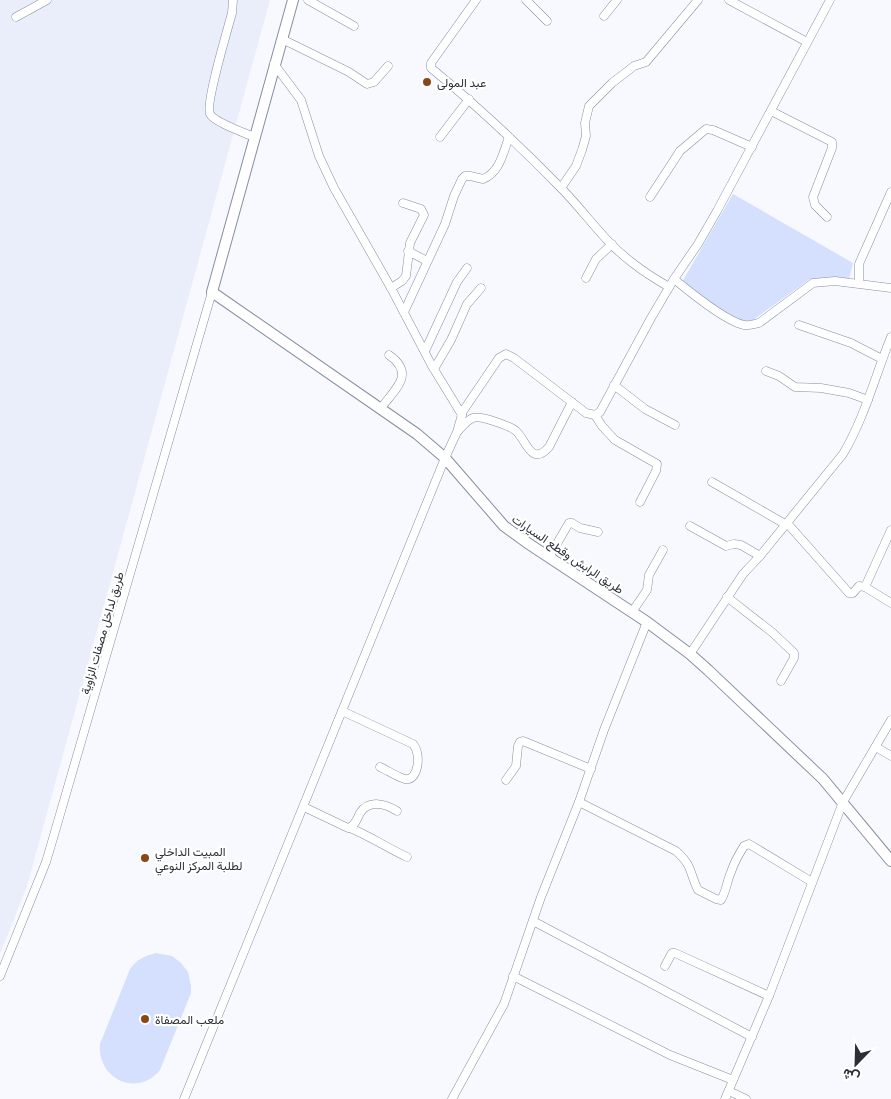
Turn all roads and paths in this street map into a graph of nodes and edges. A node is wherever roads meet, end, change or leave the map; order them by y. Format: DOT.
graph roads {
  1 [pos="47,0"];
  2 [pos="233,0"];
  3 [pos="293,0"];
  4 [pos="308,0"];
  5 [pos="476,0"];
  6 [pos="526,0"];
  7 [pos="618,0"];
  8 [pos="698,0"];
  9 [pos="729,0"];
  10 [pos="830,0"];
  11 [pos="604,16"];
  12 [pos="16,17"];
  13 [pos="547,21"];
  14 [pos="354,26"];
  15 [pos="282,39"];
  16 [pos="807,42"];
  17 [pos="274,64"];
  18 [pos="388,66"];
  19 [pos="469,99"];
  20 [pos="771,111"];
  21 [pos="254,137"];
  22 [pos="440,137"];
  23 [pos="509,137"];
  24 [pos="752,147"];
  25 [pos="561,188"];
  26 [pos="891,192"];
  27 [pos="650,197"];
  28 [pos="403,203"];
  29 [pos="827,217"];
  30 [pos="612,244"];
  31 [pos="408,251"];
  32 [pos="427,261"];
  33 [pos="467,268"];
  34 [pos="586,278"];
  35 [pos="674,279"];
  36 [pos="859,283"];
  37 [pos="391,288"];
  38 [pos="481,288"];
  39 [pos="669,288"];
  40 [pos="891,288"];
  41 [pos="212,292"];
  42 [pos="404,312"];
  43 [pos="799,325"];
  44 [pos="891,338"];
  45 [pos="425,351"];
  46 [pos="389,355"];
  47 [pos="882,359"];
  48 [pos="434,369"];
  49 [pos="766,371"];
  50 [pos="614,385"];
  51 [pos="868,400"];
  52 [pos="572,402"];
  53 [pos="381,408"];
  54 [pos="462,415"];
  55 [pos="595,415"];
  56 [pos="676,426"];
  57 [pos="457,432"];
  58 [pos="445,458"];
  59 [pos="712,482"];
  60 [pos="640,502"];
  61 [pos="786,523"];
  62 [pos="690,526"];
  63 [pos="891,530"];
  64 [pos="598,532"];
  65 [pos="663,550"];
  66 [pos="760,556"];
  67 [pos="549,557"];
  68 [pos="865,586"];
  69 [pos="727,597"];
  70 [pos="891,602"];
  71 [pos="632,612"];
  72 [pos="646,622"];
  73 [pos="690,654"];
  74 [pos="781,681"];
  75 [pos="342,711"];
  76 [pos="891,720"];
  77 [pos="876,747"];
  78 [pos="891,756"];
  79 [pos="380,767"];
  80 [pos="591,769"];
  81 [pos="506,780"];
  82 [pos="579,802"];
  83 [pos="843,802"];
  84 [pos="304,807"];
  85 [pos="397,811"];
  86 [pos="350,828"];
  87 [pos="407,857"];
  88 [pos="891,861"];
  89 [pos="812,882"];
  90 [pos="533,921"];
  91 [pos="665,966"];
  92 [pos="0,976"];
  93 [pos="513,976"];
  94 [pos="769,996"];
  95 [pos="752,1037"];
  96 [pos="734,1080"];
  97 [pos="729,1091"];
  98 [pos="184,1099"];
  99 [pos="452,1099"];
  100 [pos="725,1099"];
  101 [pos="746,1099"];
  1 -- 12 [label="street"];
  2 -- 21 [label="street"];
  3 -- 15 [label="main road"];
  4 -- 14 [label="street"];
  5 -- 19 [label="street"];
  6 -- 13 [label="street"];
  7 -- 11 [label="street"];
  8 -- 25 [label="street"];
  9 -- 16 [label="street"];
  10 -- 16 [label="street"];
  15 -- 17 [label="main road"];
  15 -- 18 [label="street"];
  16 -- 20 [label="street"];
  17 -- 21 [label="main road"];
  17 -- 37 [label="street"];
  19 -- 22 [label="street"];
  19 -- 23 [label="street"];
  20 -- 24 [label="street"];
  20 -- 29 [label="street"];
  21 -- 41 [label="main road"];
  23 -- 25 [label="street"];
  23 -- 32 [label="street"];
  24 -- 27 [label="street"];
  24 -- 35 [label="street"];
  25 -- 30 [label="street"];
  26 -- 36 [label="street"];
  28 -- 31 [label="street"];
  30 -- 34 [label="street"];
  30 -- 39 [label="street"];
  31 -- 32 [label="street"];
  31 -- 37 [label="street"];
  32 -- 42 [label="street"];
  33 -- 45 [label="street"];
  35 -- 36 [label="street"];
  35 -- 39 [label="street"];
  36 -- 40 [label="street"];
  37 -- 42 [label="street"];
  38 -- 48 [label="street"];
  39 -- 50 [label="street"];
  41 -- 53 [label="main road, طريق الرابش وقطع السيارات"];
  41 -- 92 [label="street, طريق لداخل مصفات الزاوية"];
  42 -- 45 [label="street"];
  43 -- 47 [label="street"];
  44 -- 47 [label="street"];
  45 -- 48 [label="street"];
  46 -- 53 [label="street"];
  47 -- 51 [label="street"];
  48 -- 54 [label="street"];
  49 -- 51 [label="street"];
  50 -- 55 [label="street"];
  50 -- 56 [label="street"];
  51 -- 61 [label="street"];
  52 -- 54 [label="street"];
  52 -- 55 [label="street"];
  52 -- 57 [label="street"];
  53 -- 58 [label="main road, طريق الرابش وقطع السيارات"];
  54 -- 57 [label="street"];
  55 -- 60 [label="street"];
  57 -- 58 [label="street"];
  58 -- 67 [label="main road, طريق الرابش وقطع السيارات"];
  58 -- 75 [label="street"];
  59 -- 61 [label="street"];
  61 -- 66 [label="street"];
  61 -- 68 [label="street"];
  62 -- 66 [label="street"];
  63 -- 68 [label="street"];
  64 -- 67 [label="street"];
  65 -- 71 [label="street"];
  66 -- 69 [label="street"];
  67 -- 71 [label="main road, طريق الرابش وقطع السيارات"];
  68 -- 70 [label="street"];
  69 -- 73 [label="street"];
  69 -- 74 [label="street"];
  71 -- 72 [label="main road, طريق الرابش وقطع السيارات"];
  72 -- 73 [label="main road, طريق الرابش وقطع السيارات"];
  72 -- 80 [label="street"];
  73 -- 83 [label="main road, طريق الرابش وقطع السيارات"];
  75 -- 79 [label="street"];
  75 -- 84 [label="street"];
  76 -- 77 [label="street"];
  77 -- 78 [label="street"];
  77 -- 83 [label="street"];
  80 -- 81 [label="street"];
  80 -- 82 [label="street"];
  82 -- 89 [label="street"];
  82 -- 90 [label="street"];
  83 -- 88 [label="main road, طريق الرابش وقطع السيارات"];
  83 -- 89 [label="street"];
  84 -- 86 [label="street"];
  84 -- 98 [label="street"];
  85 -- 86 [label="street"];
  86 -- 87 [label="street"];
  89 -- 94 [label="street"];
  90 -- 93 [label="street"];
  90 -- 95 [label="street"];
  91 -- 94 [label="street"];
  93 -- 96 [label="street"];
  93 -- 99 [label="street"];
  94 -- 95 [label="street"];
  95 -- 96 [label="street"];
  96 -- 97 [label="street"];
  97 -- 100 [label="street"];
  97 -- 101 [label="street"];
}
